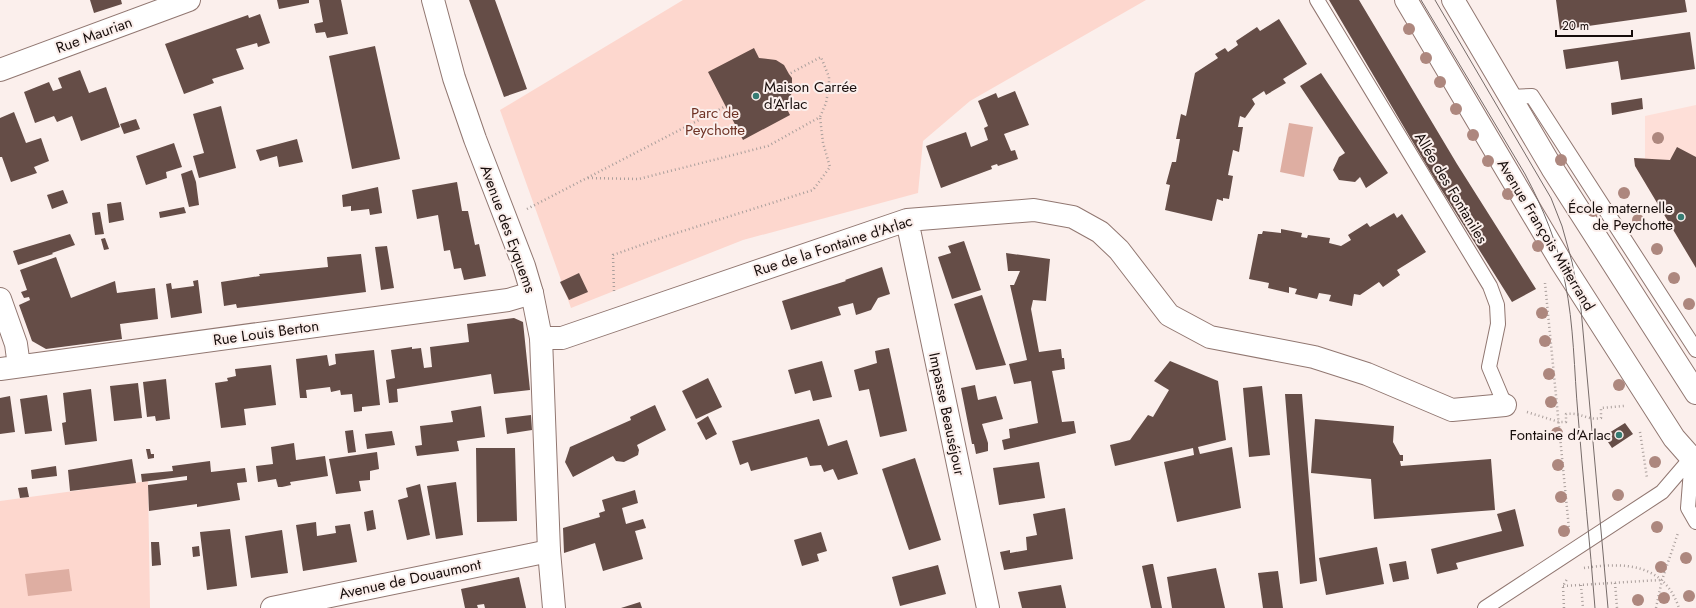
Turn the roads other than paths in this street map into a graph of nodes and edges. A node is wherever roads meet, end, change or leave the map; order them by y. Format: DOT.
graph roads {
  1 [pos="189,0"];
  2 [pos="432,0"];
  3 [pos="1317,0"];
  4 [pos="1406,0"];
  5 [pos="1453,0"];
  6 [pos="0,70"];
  7 [pos="1510,97"];
  8 [pos="907,220"];
  9 [pos="532,293"];
  10 [pos="0,298"];
  11 [pos="541,338"];
  12 [pos="1696,350"];
  13 [pos="10,368"];
  14 [pos="1696,393"];
  15 [pos="1505,405"];
  16 [pos="1695,458"];
  17 [pos="1696,522"];
  18 [pos="549,551"];
  19 [pos="272,608"];
  20 [pos="554,608"];
  21 [pos="988,608"];
  22 [pos="1485,608"];
  1 -- 6 [label="street, Rue Maurian"];
  2 -- 9 [label="street, Avenue des Eyquems"];
  3 -- 15 [label="lane, Allée des Fontaniles"];
  4 -- 16 [label="street, Avenue François Mitterrand"];
  5 -- 7 [label="street"];
  7 -- 12 [label="lane"];
  7 -- 14 [label="street"];
  8 -- 11 [label="street, Rue de la Fontaine d'Arlac"];
  8 -- 15 [label="street, Rue de la Fontaine d'Arlac"];
  8 -- 21 [label="street, Impasse Beauséjour"];
  9 -- 11 [label="street, Avenue des Eyquems"];
  9 -- 13 [label="street, Rue Louis Berton"];
  10 -- 13 [label="street"];
  11 -- 18 [label="street, Avenue des Eyquems"];
  16 -- 17 [label="lane"];
  16 -- 22 [label="lane"];
  18 -- 19 [label="street, Avenue de Douaumont"];
  18 -- 20 [label="street, Avenue des Eyquems"];
}
